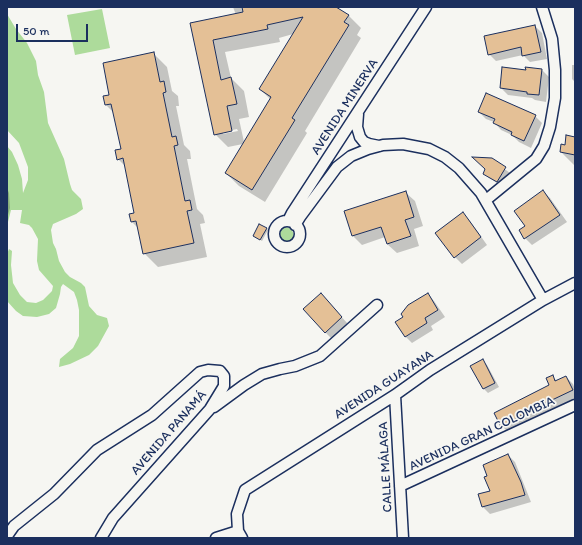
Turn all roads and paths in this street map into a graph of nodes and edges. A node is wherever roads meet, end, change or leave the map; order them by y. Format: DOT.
graph roads {
  1 [pos="426,7"];
  2 [pos="542,7"];
  3 [pos="359,110"];
  4 [pos="383,146"];
  5 [pos="486,200"];
  6 [pos="575,283"];
  7 [pos="543,300"];
  8 [pos="377,305"];
  9 [pos="395,395"];
  10 [pos="575,405"];
  11 [pos="210,409"];
  12 [pos="400,486"];
  13 [pos="240,535"];
  14 [pos="7,536"];
  15 [pos="101,538"];
  16 [pos="216,538"];
  17 [pos="403,538"];
  1 -- 3 [label="street, AVENIDA MINERVA"];
  2 -- 5 [label="street"];
  3 -- 4 [label="street"];
  3 -- 4 [label="street, AVENIDA MINERVA"];
  4 -- 5 [label="street"];
  5 -- 7 [label="street"];
  6 -- 7 [label="street, AVENIDA GUAYANA"];
  7 -- 9 [label="street, AVENIDA GUAYANA"];
  8 -- 11 [label="street"];
  9 -- 12 [label="street, CALLE MÁLAGA"];
  9 -- 13 [label="street, AVENIDA GUAYANA"];
  10 -- 12 [label="street, AVENIDA GRAN COLOMBIA"];
  11 -- 14 [label="street, AVENIDA PANAMÁ"];
  11 -- 15 [label="street, AVENIDA PANAMÁ"];
  12 -- 17 [label="street, CALLE MÁLAGA"];
  13 -- 16 [label="street"];
}
